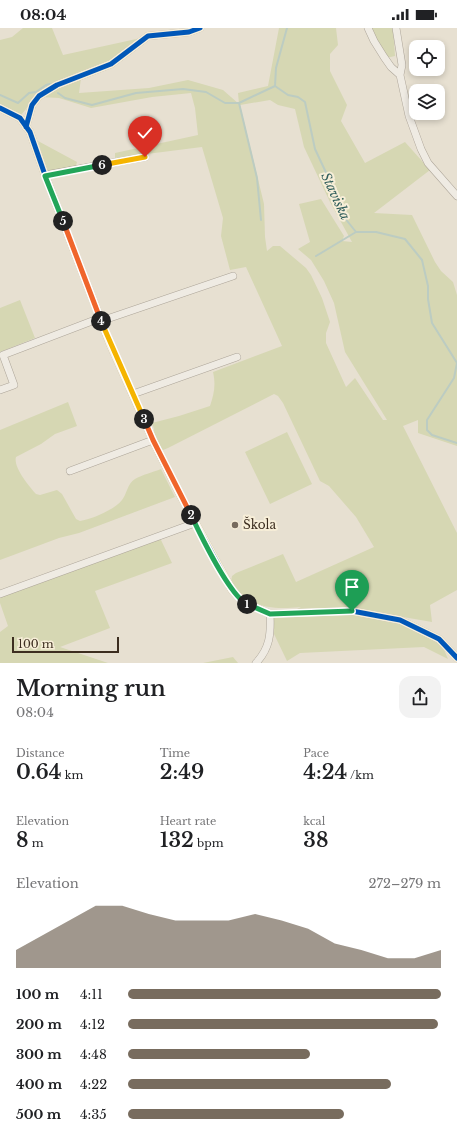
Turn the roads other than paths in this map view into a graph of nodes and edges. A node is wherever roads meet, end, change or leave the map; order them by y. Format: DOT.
graph roads {
  1 [pos="200,28"];
  2 [pos="368,28"];
  3 [pos="396,28"];
  4 [pos="400,75"];
  5 [pos="0,108"];
  6 [pos="26,127"];
  7 [pos="145,157"];
  8 [pos="45,176"];
  9 [pos="457,196"];
  10 [pos="233,276"];
  11 [pos="101,320"];
  12 [pos="237,357"];
  13 [pos="0,390"];
  14 [pos="134,394"];
  15 [pos="153,440"];
  16 [pos="70,471"];
  17 [pos="195,522"];
  18 [pos="0,594"];
  19 [pos="270,614"];
  20 [pos="457,658"];
  21 [pos="256,663"];
  1 -- 6 [label="street"];
  2 -- 4 [label="street"];
  3 -- 4 [label="street"];
  4 -- 9 [label="street"];
  5 -- 6 [label="street"];
  6 -- 8 [label="street"];
  7 -- 8 [label="street"];
  8 -- 11 [label="street"];
  10 -- 11 [label="street"];
  11 -- 13 [label="street"];
  11 -- 14 [label="street"];
  12 -- 14 [label="street"];
  14 -- 15 [label="street"];
  15 -- 16 [label="street"];
  15 -- 17 [label="street"];
  17 -- 18 [label="street"];
  17 -- 19 [label="street"];
  19 -- 20 [label="street"];
  19 -- 21 [label="street"];
}
